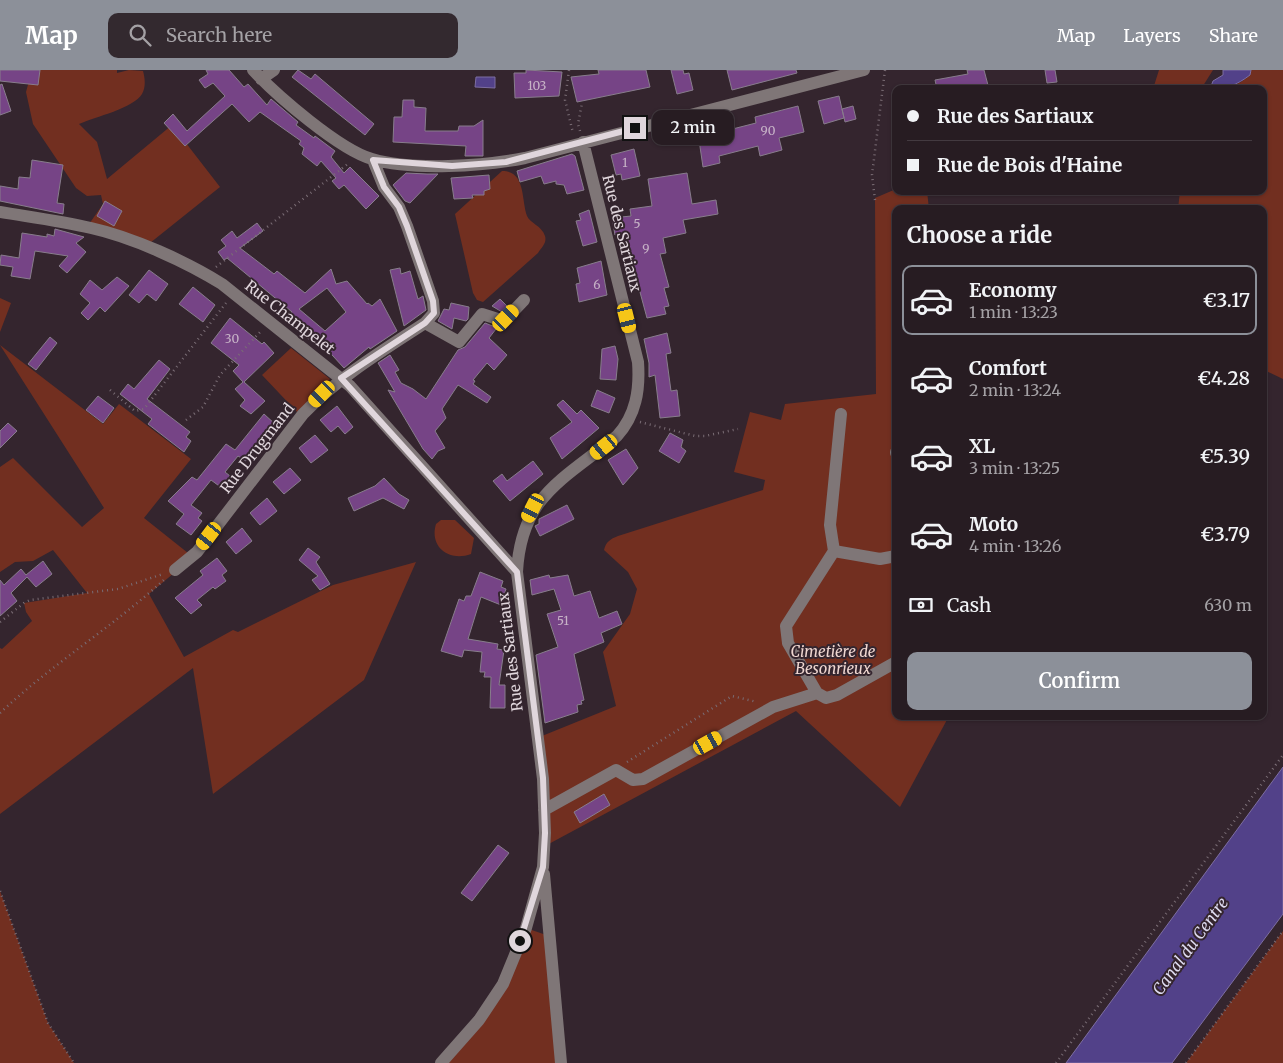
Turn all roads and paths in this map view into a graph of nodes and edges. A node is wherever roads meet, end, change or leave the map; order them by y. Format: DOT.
graph roads {
  1 [pos="274,70"];
  2 [pos="569,70"];
  3 [pos="864,70"];
  4 [pos="885,70"];
  5 [pos="257,74"];
  6 [pos="582,103"];
  7 [pos="579,143"];
  8 [pos="357,154"];
  9 [pos="373,160"];
  10 [pos="876,200"];
  11 [pos="0,212"];
  12 [pos="207,275"];
  13 [pos="234,293"];
  14 [pos="524,300"];
  15 [pos="269,321"];
  16 [pos="425,323"];
  17 [pos="341,378"];
  18 [pos="110,390"];
  19 [pos="841,414"];
  20 [pos="630,419"];
  21 [pos="186,420"];
  22 [pos="738,429"];
  23 [pos="834,551"];
  24 [pos="892,557"];
  25 [pos="175,570"];
  26 [pos="517,572"];
  27 [pos="0,622"];
  28 [pos="892,664"];
  29 [pos="817,693"];
  30 [pos="773,707"];
  31 [pos="0,713"];
  32 [pos="1283,755"];
  33 [pos="616,770"];
  34 [pos="544,810"];
  35 [pos="543,867"];
  36 [pos="0,891"];
  37 [pos="1283,931"];
  38 [pos="74,1063"];
  39 [pos="441,1063"];
  40 [pos="561,1063"];
  41 [pos="1056,1063"];
  42 [pos="1186,1063"];
  1 -- 5 [label="street"];
  2 -- 7 [label="path"];
  3 -- 7 [label="street"];
  4 -- 10 [label="path"];
  5 -- 8 [label="street"];
  6 -- 7 [label="path"];
  7 -- 9 [label="street"];
  7 -- 20 [label="street, Rue des Sartiaux"];
  8 -- 9 [label="street"];
  8 -- 12 [label="path"];
  9 -- 16 [label="street"];
  11 -- 12 [label="street, Rue Champelet"];
  12 -- 13 [label="street, Rue Champelet"];
  13 -- 15 [label="street, Rue Champelet"];
  13 -- 18 [label="path"];
  14 -- 16 [label="street"];
  15 -- 17 [label="street, Rue Champelet"];
  15 -- 21 [label="path"];
  16 -- 17 [label="street, Rue Drugmand"];
  17 -- 25 [label="street, Rue Drugmand"];
  17 -- 26 [label="street, Rue Champelet"];
  19 -- 23 [label="street"];
  20 -- 22 [label="path"];
  20 -- 26 [label="street, Rue des Sartiaux"];
  23 -- 24 [label="street"];
  23 -- 29 [label="street"];
  25 -- 27 [label="path"];
  25 -- 31 [label="path"];
  26 -- 34 [label="street, Rue des Sartiaux"];
  28 -- 29 [label="street"];
  29 -- 30 [label="street"];
  30 -- 33 [label="street"];
  30 -- 33 [label="path"];
  32 -- 41 [label="path"];
  33 -- 34 [label="street"];
  34 -- 35 [label="street, Rue des Sartiaux"];
  35 -- 39 [label="street, Rue des Sartiaux"];
  35 -- 40 [label="street"];
  36 -- 38 [label="path"];
  37 -- 42 [label="path"];
}
